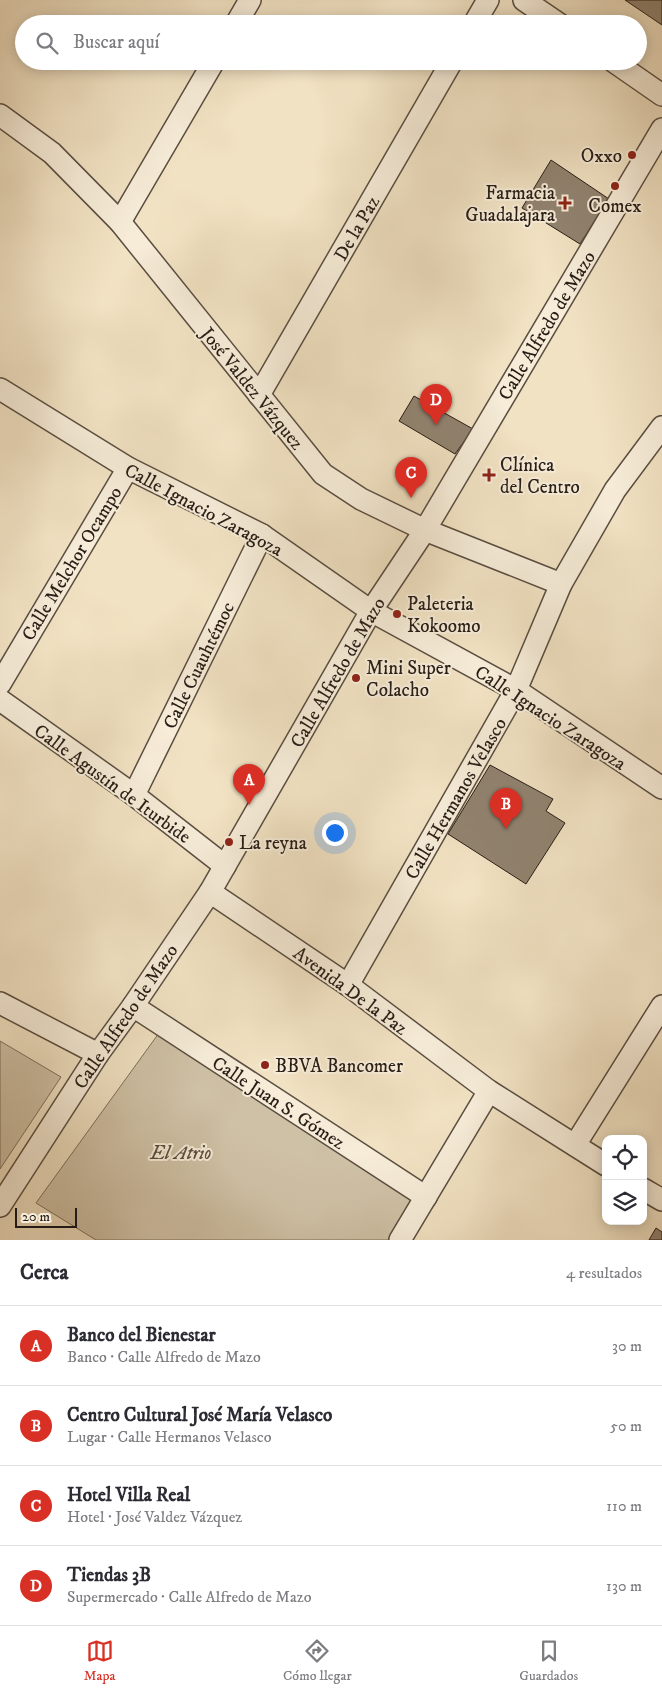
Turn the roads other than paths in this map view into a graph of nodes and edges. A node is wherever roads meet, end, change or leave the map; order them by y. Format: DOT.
graph roads {
  1 [pos="250,0"];
  2 [pos="488,0"];
  3 [pos="527,1"];
  4 [pos="241,15"];
  5 [pos="479,15"];
  6 [pos="546,15"];
  7 [pos="209,70"];
  8 [pos="447,70"];
  9 [pos="626,70"];
  10 [pos="662,95"];
  11 [pos="0,115"];
  12 [pos="662,129"];
  13 [pos="120,222"];
  14 [pos="259,395"];
  15 [pos="3,398"];
  16 [pos="662,427"];
  17 [pos="128,468"];
  18 [pos="425,530"];
  19 [pos="262,535"];
  20 [pos="561,584"];
  21 [pos="371,611"];
  22 [pos="0,684"];
  23 [pos="516,690"];
  24 [pos="0,700"];
  25 [pos="662,788"];
  26 [pos="134,795"];
  27 [pos="224,866"];
  28 [pos="210,892"];
  29 [pos="348,985"];
  30 [pos="0,1003"];
  31 [pos="133,1006"];
  32 [pos="662,1006"];
  33 [pos="98,1054"];
  34 [pos="489,1091"];
  35 [pos="575,1145"];
  36 [pos="602,1162"];
  37 [pos="647,1191"];
  38 [pos="426,1197"];
  39 [pos="662,1200"];
  40 [pos="0,1206"];
  41 [pos="400,1240"];
  1 -- 4 [label="street"];
  2 -- 5 [label="street"];
  3 -- 6 [label="street"];
  7 -- 13 [label="street"];
  8 -- 14 [label="street, De la Paz"];
  9 -- 10 [label="street"];
  11 -- 13 [label="street, José Valdez Vázquez"];
  12 -- 18 [label="street, Calle Alfredo de Mazo"];
  13 -- 14 [label="street, José Valdez Vázquez"];
  14 -- 18 [label="street, José Valdez Vázquez"];
  15 -- 17 [label="street, Calle Ignacio Zaragoza"];
  16 -- 20 [label="street, Calle Hermanos Velasco"];
  17 -- 19 [label="street, Calle Ignacio Zaragoza"];
  17 -- 22 [label="street, Calle Melchor Ocampo"];
  18 -- 20 [label="street, José Valdez Vázquez"];
  18 -- 21 [label="street, Calle Alfredo de Mazo"];
  19 -- 21 [label="street, Calle Ignacio Zaragoza"];
  19 -- 26 [label="street, Calle Cuauhtémoc"];
  20 -- 23 [label="street, Calle Hermanos Velasco"];
  21 -- 23 [label="street, Calle Ignacio Zaragoza"];
  21 -- 27 [label="street, Calle Alfredo de Mazo"];
  23 -- 25 [label="street, Calle Ignacio Zaragoza"];
  23 -- 29 [label="street, Calle Hermanos Velasco"];
  24 -- 26 [label="street, Calle Agustín de Iturbide"];
  26 -- 27 [label="street, Calle Agustín de Iturbide"];
  27 -- 28 [label="street, Calle Alfredo de Mazo"];
  28 -- 29 [label="street, Avenida De la Paz"];
  28 -- 31 [label="street, Calle Alfredo de Mazo"];
  29 -- 34 [label="street, Avenida De la Paz"];
  30 -- 33 [label="street"];
  31 -- 33 [label="street, Calle Alfredo de Mazo"];
  31 -- 38 [label="street, Calle Juan S. Gómez"];
  32 -- 35 [label="street"];
  33 -- 40 [label="street, Calle Alfredo de Mazo"];
  34 -- 35 [label="street, Avenida De la Paz"];
  34 -- 38 [label="street"];
  35 -- 36 [label="street, Avenida De la Paz"];
  37 -- 39 [label="street"];
  38 -- 41 [label="street"];
}
